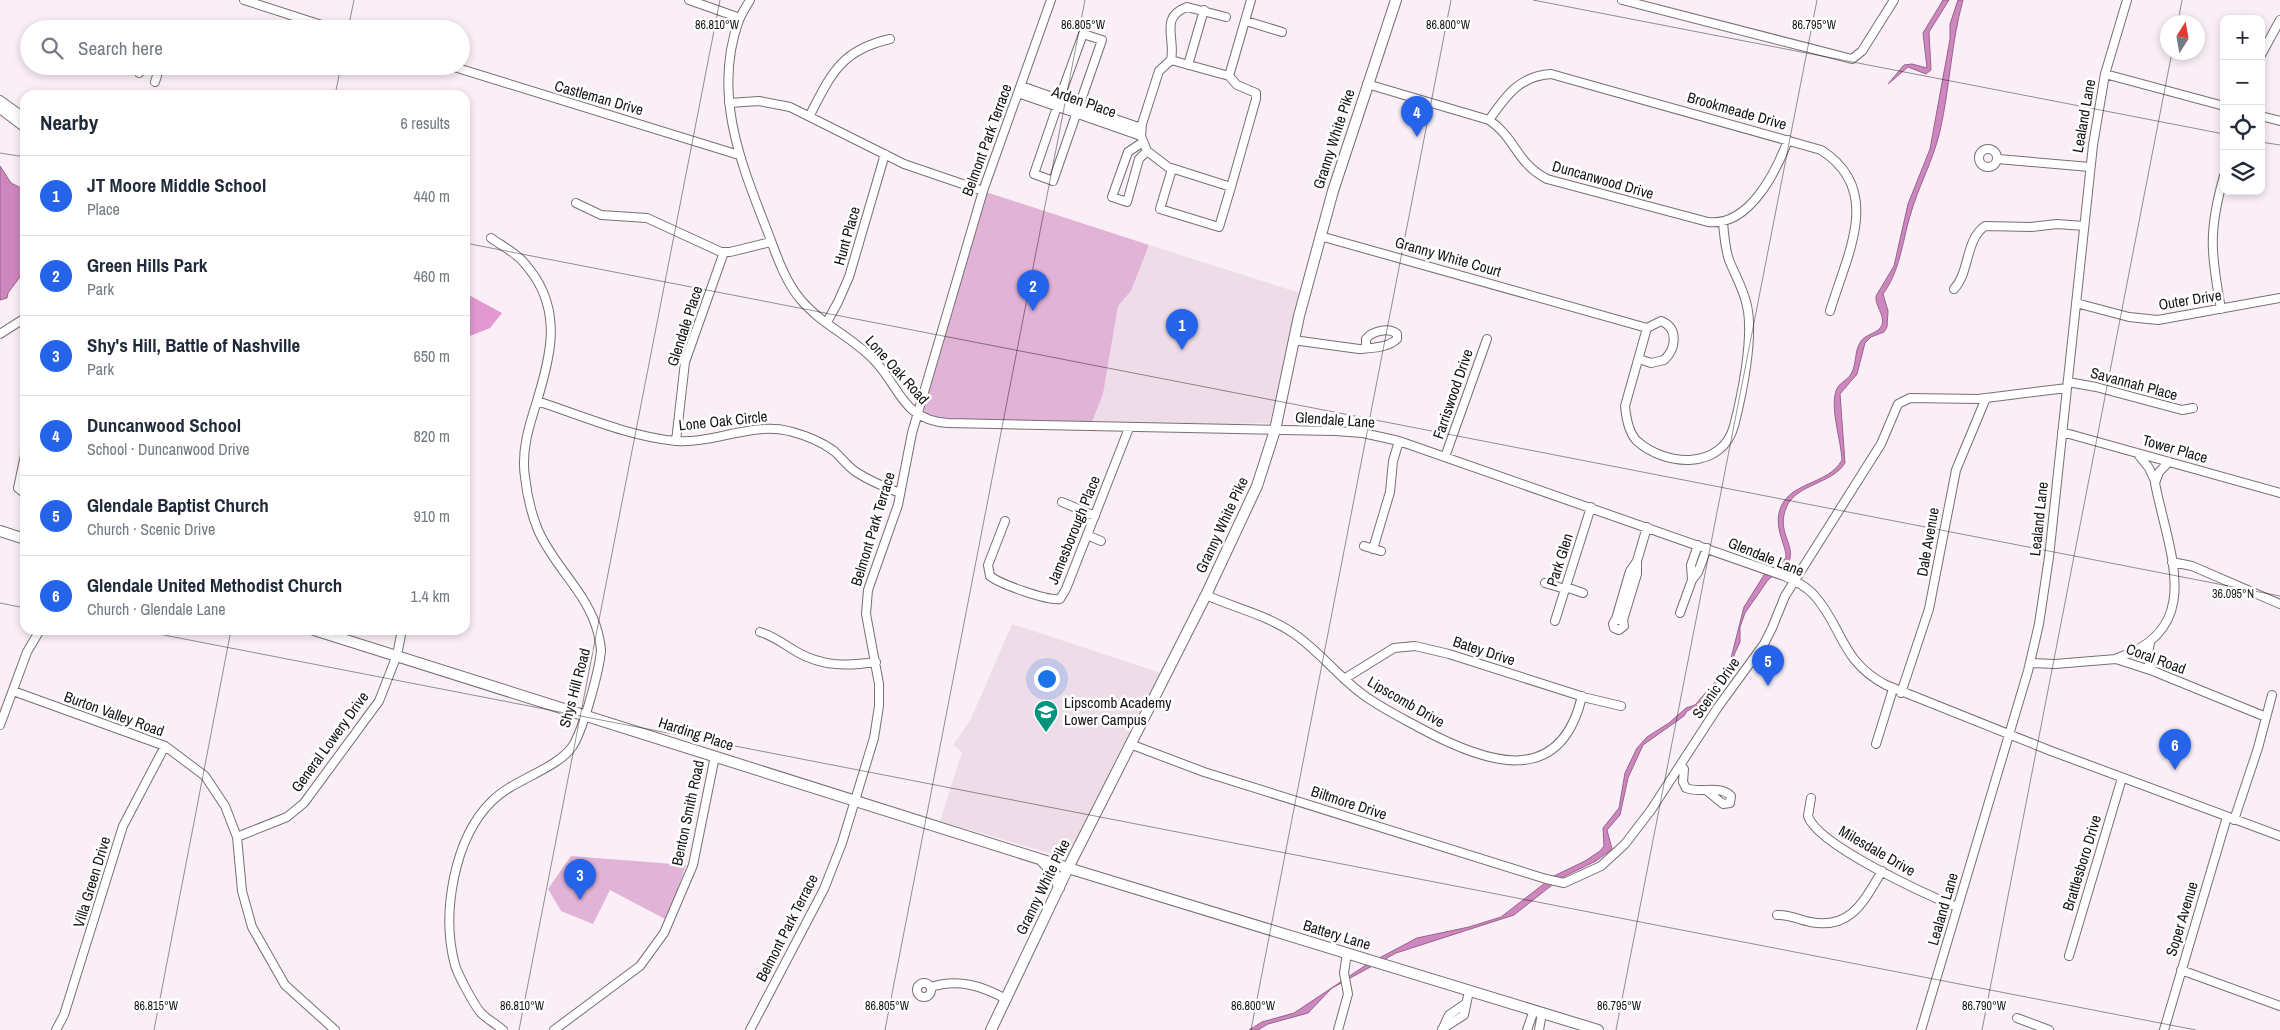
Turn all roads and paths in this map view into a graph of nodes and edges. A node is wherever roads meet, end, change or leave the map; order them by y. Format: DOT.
graph roads {
  1 [pos="244,0"];
  2 [pos="689,0"];
  3 [pos="750,0"];
  4 [pos="1252,0"];
  5 [pos="1396,0"];
  6 [pos="1622,0"];
  7 [pos="1894,0"];
  8 [pos="2127,0"];
  9 [pos="1049,1"];
  10 [pos="1204,10"];
  11 [pos="1226,17"];
  12 [pos="740,18"];
  13 [pos="306,20"];
  14 [pos="2280,20"];
  15 [pos="1246,21"];
  16 [pos="1282,32"];
  17 [pos="890,39"];
  18 [pos="2265,48"];
  19 [pos="1171,60"];
  20 [pos="1188,65"];
  21 [pos="470,72"];
  22 [pos="2106,74"];
  23 [pos="157,75"];
  24 [pos="1229,76"];
  25 [pos="155,82"];
  26 [pos="1367,84"];
  27 [pos="1019,90"];
  28 [pos="0,100"];
  29 [pos="728,103"];
  30 [pos="1058,103"];
  31 [pos="2220,105"];
  32 [pos="0,110"];
  33 [pos="1077,110"];
  34 [pos="20,114"];
  35 [pos="810,115"];
  36 [pos="2265,117"];
  37 [pos="1490,120"];
  38 [pos="2280,121"];
  39 [pos="20,124"];
  40 [pos="1142,135"];
  41 [pos="1788,140"];
  42 [pos="1147,151"];
  43 [pos="885,154"];
  44 [pos="739,155"];
  45 [pos="1998,159"];
  46 [pos="2090,167"];
  47 [pos="1172,169"];
  48 [pos="1231,187"];
  49 [pos="982,191"];
  50 [pos="2220,195"];
  51 [pos="576,203"];
  52 [pos="1723,222"];
  53 [pos="2084,226"];
  54 [pos="1320,236"];
  55 [pos="491,238"];
  56 [pos="771,242"];
  57 [pos="724,252"];
  58 [pos="1954,290"];
  59 [pos="2280,298"];
  60 [pos="2076,303"];
  61 [pos="2221,309"];
  62 [pos="1830,310"];
  63 [pos="20,321"];
  64 [pos="827,322"];
  65 [pos="1647,328"];
  66 [pos="0,334"];
  67 [pos="1487,339"];
  68 [pos="1293,340"];
  69 [pos="1366,348"];
  70 [pos="1639,359"];
  71 [pos="2067,385"];
  72 [pos="1986,398"];
  73 [pos="537,401"];
  74 [pos="2193,408"];
  75 [pos="917,415"];
  76 [pos="1129,428"];
  77 [pos="1275,430"];
  78 [pos="2062,432"];
  79 [pos="676,440"];
  80 [pos="1399,441"];
  81 [pos="2135,452"];
  82 [pos="1445,457"];
  83 [pos="2170,462"];
  84 [pos="2156,483"];
  85 [pos="900,493"];
  86 [pos="2280,493"];
  87 [pos="1062,502"];
  88 [pos="1591,507"];
  89 [pos="1095,516"];
  90 [pos="1004,521"];
  91 [pos="1647,527"];
  92 [pos="0,531"];
  93 [pos="1087,535"];
  94 [pos="20,537"];
  95 [pos="1101,541"];
  96 [pos="1698,545"];
  97 [pos="1364,546"];
  98 [pos="1707,548"];
  99 [pos="1373,549"];
  100 [pos="1381,551"];
  101 [pos="2172,562"];
  102 [pos="1692,580"];
  103 [pos="1795,581"];
  104 [pos="1545,583"];
  105 [pos="1566,588"];
  106 [pos="1583,593"];
  107 [pos="1206,595"];
  108 [pos="2280,604"];
  109 [pos="1680,613"];
  110 [pos="1619,619"];
  111 [pos="1555,621"];
  112 [pos="760,632"];
  113 [pos="37,635"];
  114 [pos="331,635"];
  115 [pos="401,635"];
  116 [pos="2150,644"];
  117 [pos="397,655"];
  118 [pos="2116,659"];
  119 [pos="876,662"];
  120 [pos="2031,663"];
  121 [pos="2153,671"];
  122 [pos="1344,679"];
  123 [pos="1893,689"];
  124 [pos="12,691"];
  125 [pos="1901,693"];
  126 [pos="2272,695"];
  127 [pos="1582,696"];
  128 [pos="1621,706"];
  129 [pos="585,715"];
  130 [pos="2266,717"];
  131 [pos="0,725"];
  132 [pos="2010,734"];
  133 [pos="1130,744"];
  134 [pos="1876,744"];
  135 [pos="165,746"];
  136 [pos="714,756"];
  137 [pos="1680,766"];
  138 [pos="2122,778"];
  139 [pos="1706,790"];
  140 [pos="1811,798"];
  141 [pos="855,800"];
  142 [pos="2230,818"];
  143 [pos="2280,836"];
  144 [pos="237,837"];
  145 [pos="1038,858"];
  146 [pos="1068,868"];
  147 [pos="1882,872"];
  148 [pos="1559,883"];
  149 [pos="1059,888"];
  150 [pos="1958,907"];
  151 [pos="1777,915"];
  152 [pos="1347,953"];
  153 [pos="2069,956"];
  154 [pos="2181,970"];
  155 [pos="931,987"];
  156 [pos="1469,991"];
  157 [pos="1006,999"];
  158 [pos="2280,1006"];
  159 [pos="1538,1012"];
  160 [pos="2017,1018"];
  161 [pos="56,1030"];
  162 [pos="335,1030"];
  163 [pos="503,1030"];
  164 [pos="554,1030"];
  165 [pos="750,1030"];
  166 [pos="991,1030"];
  167 [pos="1338,1030"];
  168 [pos="1442,1030"];
  169 [pos="1527,1030"];
  170 [pos="1539,1030"];
  171 [pos="1598,1030"];
  172 [pos="1921,1030"];
  173 [pos="2048,1030"];
  174 [pos="2164,1030"];
  1 -- 13 [label="street"];
  2 -- 12 [label="street"];
  3 -- 12 [label="street, Lone Oak Road"];
  4 -- 15 [label="street"];
  5 -- 26 [label="main road, Granny White Pike"];
  6 -- 7 [label="street"];
  8 -- 22 [label="street, Lealand Lane"];
  9 -- 27 [label="street, Belmont Park Terrace"];
  10 -- 11 [label="street"];
  10 -- 19 [label="street"];
  10 -- 20 [label="street"];
  12 -- 29 [label="street, Lone Oak Road"];
  14 -- 18 [label="street"];
  15 -- 16 [label="street"];
  15 -- 24 [label="street"];
  17 -- 35 [label="street"];
  19 -- 20 [label="street"];
  19 -- 40 [label="street"];
  20 -- 24 [label="street"];
  21 -- 44 [label="street, Castleman Drive"];
  22 -- 31 [label="street"];
  22 -- 46 [label="street, Lealand Lane"];
  23 -- 25 [label="street"];
  24 -- 48 [label="street"];
  26 -- 37 [label="street, Duncanwood Drive"];
  26 -- 54 [label="main road, Granny White Pike"];
  27 -- 30 [label="street, Arden Place"];
  27 -- 49 [label="street, Belmont Park Terrace"];
  28 -- 34 [label="street"];
  29 -- 35 [label="street"];
  29 -- 44 [label="street, Lone Oak Road"];
  30 -- 33 [label="street, Arden Place"];
  30 -- 33 [label="street"];
  30 -- 33 [label="street"];
  32 -- 39 [label="street"];
  33 -- 40 [label="street, Arden Place"];
  35 -- 43 [label="street"];
  36 -- 38 [label="street"];
  37 -- 41 [label="street, Brookmeade Drive"];
  37 -- 52 [label="street, Duncanwood Drive"];
  40 -- 42 [label="street"];
  40 -- 42 [label="street"];
  41 -- 52 [label="street"];
  41 -- 62 [label="street, Brookmeade Drive"];
  42 -- 47 [label="street"];
  43 -- 49 [label="street"];
  43 -- 64 [label="street, Hunt Place"];
  44 -- 56 [label="street, Lone Oak Road"];
  45 -- 46 [label="street"];
  46 -- 53 [label="street, Lealand Lane"];
  47 -- 48 [label="street"];
  47 -- 48 [label="street"];
  49 -- 75 [label="street, Belmont Park Terrace"];
  50 -- 61 [label="street"];
  51 -- 57 [label="street"];
  52 -- 70 [label="street"];
  53 -- 58 [label="street"];
  53 -- 60 [label="street, Lealand Lane"];
  54 -- 65 [label="street, Granny White Court"];
  54 -- 68 [label="main road, Granny White Pike"];
  55 -- 73 [label="street, Shys Hill Road"];
  56 -- 57 [label="street"];
  56 -- 64 [label="street, Lone Oak Road"];
  57 -- 79 [label="street, Glendale Place"];
  59 -- 61 [label="street, Outer Drive"];
  60 -- 61 [label="street, Outer Drive"];
  60 -- 71 [label="street, Lealand Lane"];
  63 -- 66 [label="street"];
  64 -- 75 [label="street, Lone Oak Road"];
  65 -- 70 [label="street"];
  65 -- 70 [label="street"];
  67 -- 82 [label="street, Farriswood Drive"];
  68 -- 69 [label="street"];
  68 -- 77 [label="main road, Granny White Pike"];
  71 -- 72 [label="street"];
  71 -- 74 [label="street, Savannah Place"];
  71 -- 78 [label="street, Lealand Lane"];
  72 -- 103 [label="street, Scenic Drive"];
  72 -- 125 [label="street, Dale Avenue"];
  73 -- 79 [label="street, Lone Oak Circle"];
  73 -- 129 [label="street, Shys Hill Road"];
  75 -- 76 [label="street, Lone Oak Road"];
  75 -- 85 [label="street, Belmont Park Terrace"];
  76 -- 77 [label="street, Lone Oak Road"];
  76 -- 89 [label="street, Jamesborough Place"];
  77 -- 80 [label="street, Glendale Lane"];
  77 -- 107 [label="main road, Granny White Pike"];
  78 -- 81 [label="street, Tower Place"];
  78 -- 120 [label="street, Lealand Lane"];
  79 -- 85 [label="street, Lone Oak Circle"];
  80 -- 82 [label="street, Glendale Lane"];
  80 -- 99 [label="street"];
  81 -- 83 [label="street, Tower Place"];
  81 -- 84 [label="street"];
  82 -- 88 [label="street, Glendale Lane"];
  83 -- 84 [label="street"];
  83 -- 86 [label="street, Tower Place"];
  84 -- 101 [label="street"];
  85 -- 119 [label="street, Belmont Park Terrace"];
  87 -- 89 [label="street"];
  88 -- 91 [label="street, Glendale Lane"];
  88 -- 105 [label="street, Park Glen"];
  89 -- 93 [label="street, Jamesborough Place"];
  90 -- 93 [label="street, Jamesborough Place"];
  91 -- 96 [label="street, Glendale Lane"];
  91 -- 110 [label="street"];
  92 -- 94 [label="main road"];
  93 -- 95 [label="street"];
  96 -- 98 [label="street, Glendale Lane"];
  96 -- 102 [label="street"];
  97 -- 99 [label="street"];
  98 -- 102 [label="street"];
  98 -- 103 [label="street, Glendale Lane"];
  99 -- 100 [label="street"];
  101 -- 108 [label="street"];
  101 -- 116 [label="street"];
  102 -- 109 [label="street"];
  103 -- 123 [label="street, Glendale Lane"];
  103 -- 137 [label="street, Scenic Drive"];
  104 -- 105 [label="street"];
  105 -- 106 [label="street"];
  105 -- 111 [label="street, Park Glen"];
  107 -- 122 [label="street, Lipscomb Drive"];
  107 -- 133 [label="main road, Granny White Pike"];
  112 -- 119 [label="street"];
  113 -- 124 [label="street"];
  114 -- 117 [label="main road, Harding Place"];
  115 -- 117 [label="street, General Lowery Drive"];
  116 -- 118 [label="street"];
  116 -- 121 [label="street"];
  117 -- 129 [label="main road, Harding Place"];
  117 -- 144 [label="street, General Lowery Drive"];
  118 -- 120 [label="street, Coral Road"];
  118 -- 121 [label="street, Coral Road"];
  119 -- 141 [label="street, Belmont Park Terrace"];
  120 -- 132 [label="street, Lealand Lane"];
  121 -- 130 [label="street, Coral Road"];
  122 -- 127 [label="street, Batey Drive"];
  122 -- 127 [label="street, Lipscomb Drive"];
  123 -- 125 [label="street, Glendale Lane"];
  123 -- 134 [label="street"];
  124 -- 131 [label="street"];
  124 -- 135 [label="street, Burton Valley Road"];
  125 -- 132 [label="street, Glendale Lane"];
  126 -- 130 [label="street, Soper Avenue"];
  127 -- 128 [label="street, Batey Drive"];
  129 -- 136 [label="main road, Harding Place"];
  129 -- 163 [label="street, Shys Hill Road"];
  130 -- 142 [label="street, Soper Avenue"];
  132 -- 138 [label="street, Glendale Lane"];
  132 -- 150 [label="street, Lealand Lane"];
  133 -- 146 [label="main road, Granny White Pike"];
  133 -- 148 [label="street, Biltmore Drive"];
  135 -- 144 [label="street, Burton Valley Road"];
  135 -- 161 [label="street, Villa Green Drive"];
  136 -- 141 [label="main road, Harding Place"];
  136 -- 164 [label="street, Benton Smith Road"];
  137 -- 139 [label="street"];
  137 -- 148 [label="street, Scenic Drive"];
  138 -- 142 [label="street, Glendale Lane"];
  138 -- 153 [label="street, Brattlesboro Drive"];
  140 -- 147 [label="street, Milesdale Drive"];
  141 -- 145 [label="main road, Harding Place"];
  141 -- 165 [label="street, Belmont Park Terrace"];
  142 -- 143 [label="street, Glendale Lane"];
  142 -- 154 [label="street, Soper Avenue"];
  144 -- 162 [label="street, Burton Valley Road"];
  145 -- 146 [label="main road, Harding Place"];
  145 -- 149 [label="main road"];
  146 -- 149 [label="main road, Granny White Pike"];
  146 -- 152 [label="main road, Battery Lane"];
  147 -- 150 [label="street, Milesdale Drive"];
  147 -- 151 [label="street"];
  149 -- 157 [label="main road, Granny White Pike"];
  150 -- 172 [label="street, Lealand Lane"];
  152 -- 156 [label="main road, Battery Lane"];
  152 -- 167 [label="street"];
  154 -- 158 [label="street"];
  154 -- 174 [label="street, Soper Avenue"];
  155 -- 157 [label="street"];
  156 -- 159 [label="main road, Battery Lane"];
  156 -- 168 [label="street"];
  157 -- 166 [label="main road, Granny White Pike"];
  159 -- 169 [label="street"];
  159 -- 170 [label="street"];
  159 -- 171 [label="main road, Battery Lane"];
  160 -- 173 [label="street"];
}
